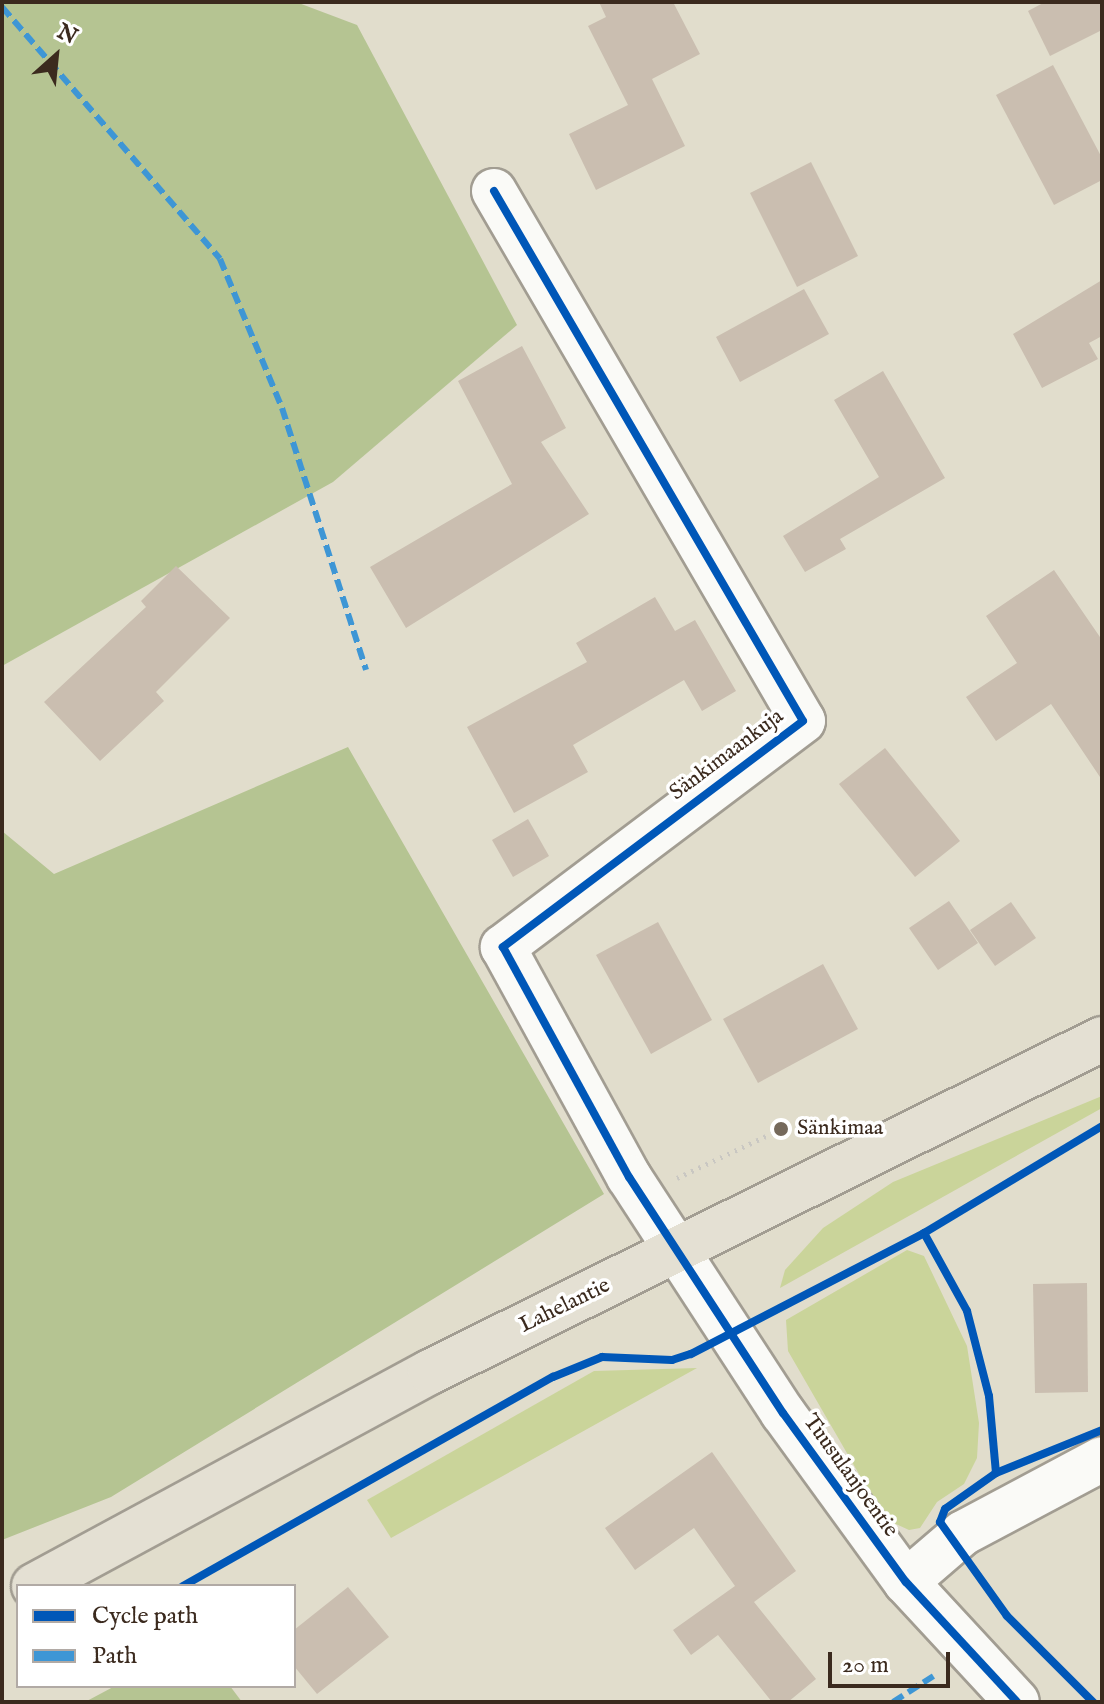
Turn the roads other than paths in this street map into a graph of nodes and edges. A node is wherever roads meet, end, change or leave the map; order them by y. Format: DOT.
graph roads {
  1 [pos="494,191"];
  2 [pos="1102,1039"];
  3 [pos="679,1252"];
  4 [pos="1102,1459"];
  5 [pos="906,1582"];
  6 [pos="38,1584"];
  7 [pos="1017,1702"];
  1 -- 3 [label="street, Sänkimaankuja"];
  2 -- 3 [label="main road, Lahelantie"];
  3 -- 5 [label="street, Tuusulanjoentie"];
  3 -- 6 [label="main road, Lahelantie"];
  4 -- 5 [label="street"];
  5 -- 7 [label="street, Tuusulanjoentie"];
}
